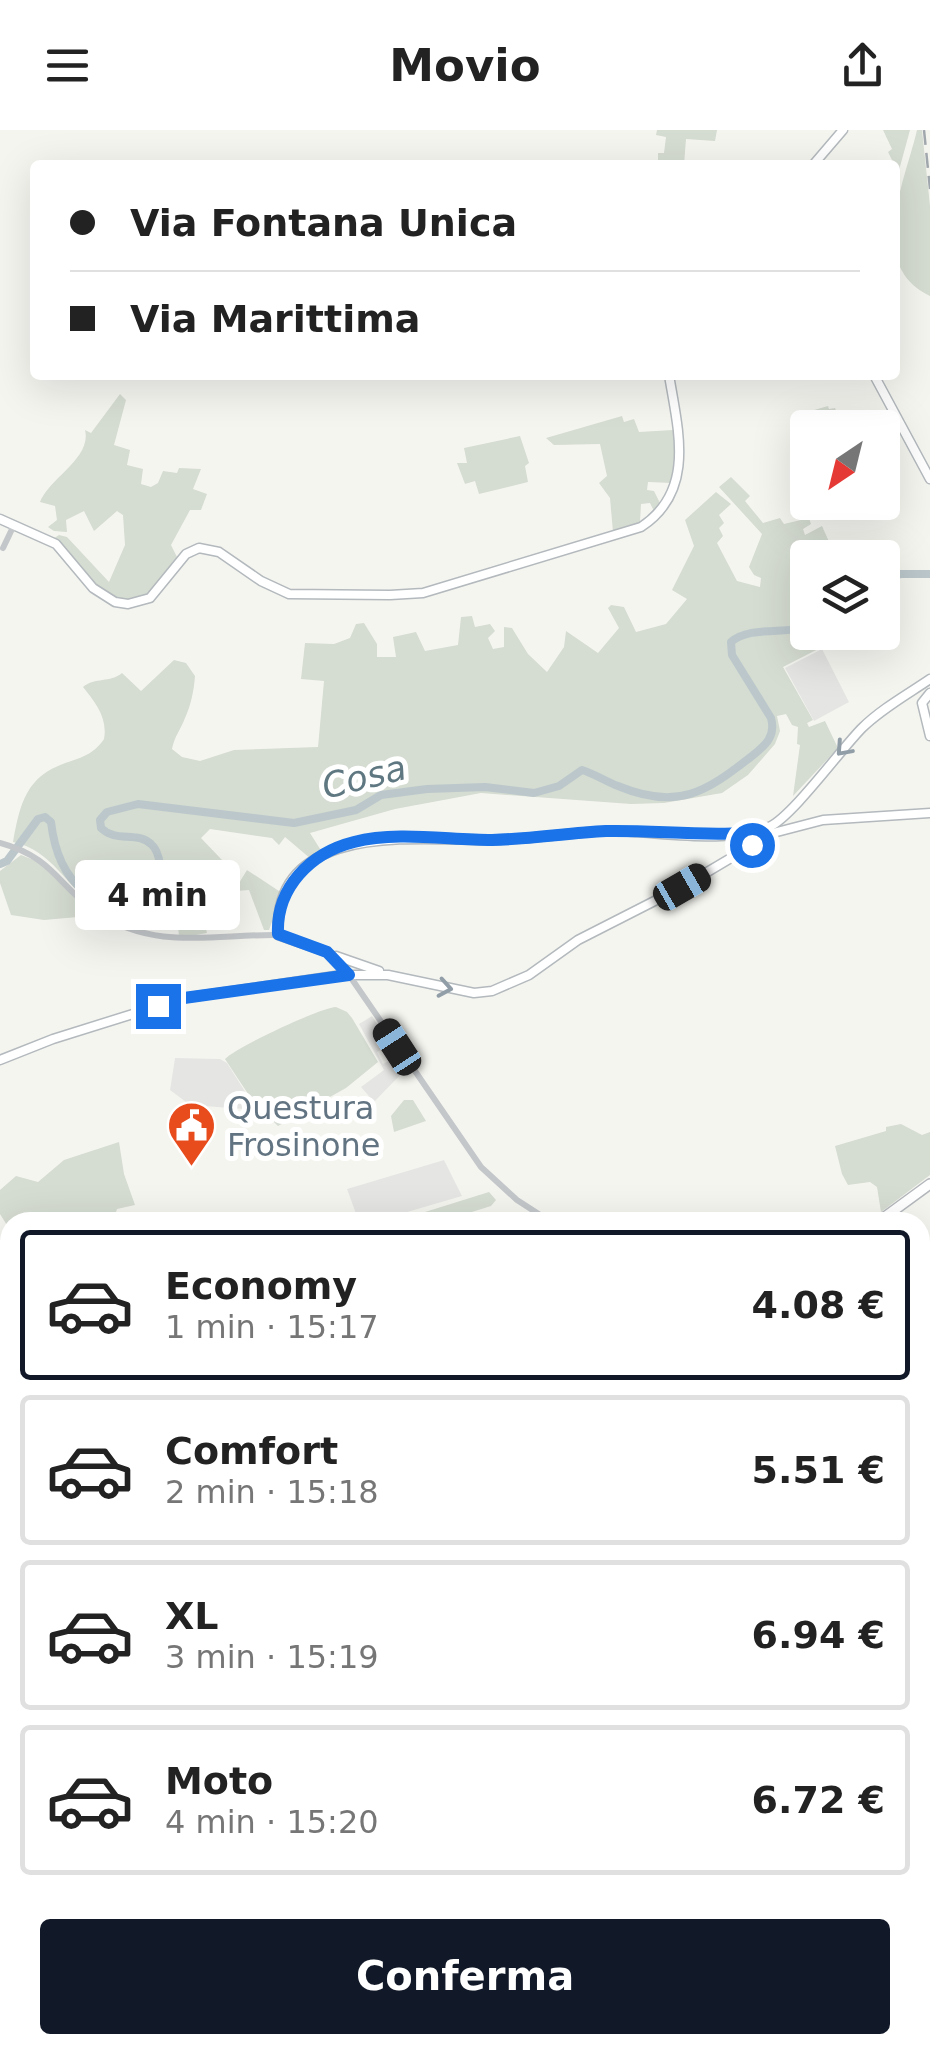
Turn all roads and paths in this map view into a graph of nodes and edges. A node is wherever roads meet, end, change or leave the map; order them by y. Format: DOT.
graph roads {
  1 [pos="842,130"];
  2 [pos="817,160"];
  3 [pos="671,380"];
  4 [pos="877,380"];
  5 [pos="930,479"];
  6 [pos="0,519"];
  7 [pos="14,524"];
  8 [pos="3,548"];
  9 [pos="925,689"];
  10 [pos="930,736"];
  11 [pos="930,813"];
  12 [pos="783,817"];
  13 [pos="790,827"];
  14 [pos="747,833"];
  15 [pos="2,843"];
  16 [pos="752,845"];
  17 [pos="278,934"];
  18 [pos="327,952"];
  19 [pos="349,975"];
  20 [pos="388,975"];
  21 [pos="0,1060"];
  22 [pos="930,1184"];
  23 [pos="537,1212"];
  24 [pos="892,1212"];
  1 -- 2 [label="main road"];
  3 -- 7 [label="main road"];
  4 -- 5 [label="main road"];
  6 -- 7 [label="main road"];
  7 -- 8 [label="street"];
  9 -- 10 [label="main road"];
  9 -- 12 [label="main road, one-way"];
  11 -- 13 [label="main road"];
  12 -- 13 [label="main road"];
  12 -- 14 [label="main road"];
  13 -- 16 [label="main road"];
  14 -- 16 [label="main road"];
  14 -- 17 [label="main road"];
  15 -- 17 [label="street"];
  20 -- 16 [label="main road, one-way"];
  17 -- 18 [label="main road"];
  18 -- 19 [label="main road"];
  18 -- 20 [label="main road"];
  19 -- 20 [label="main road"];
  19 -- 21 [label="main road"];
  19 -- 23 [label="street"];
  22 -- 24 [label="main road"];
}
